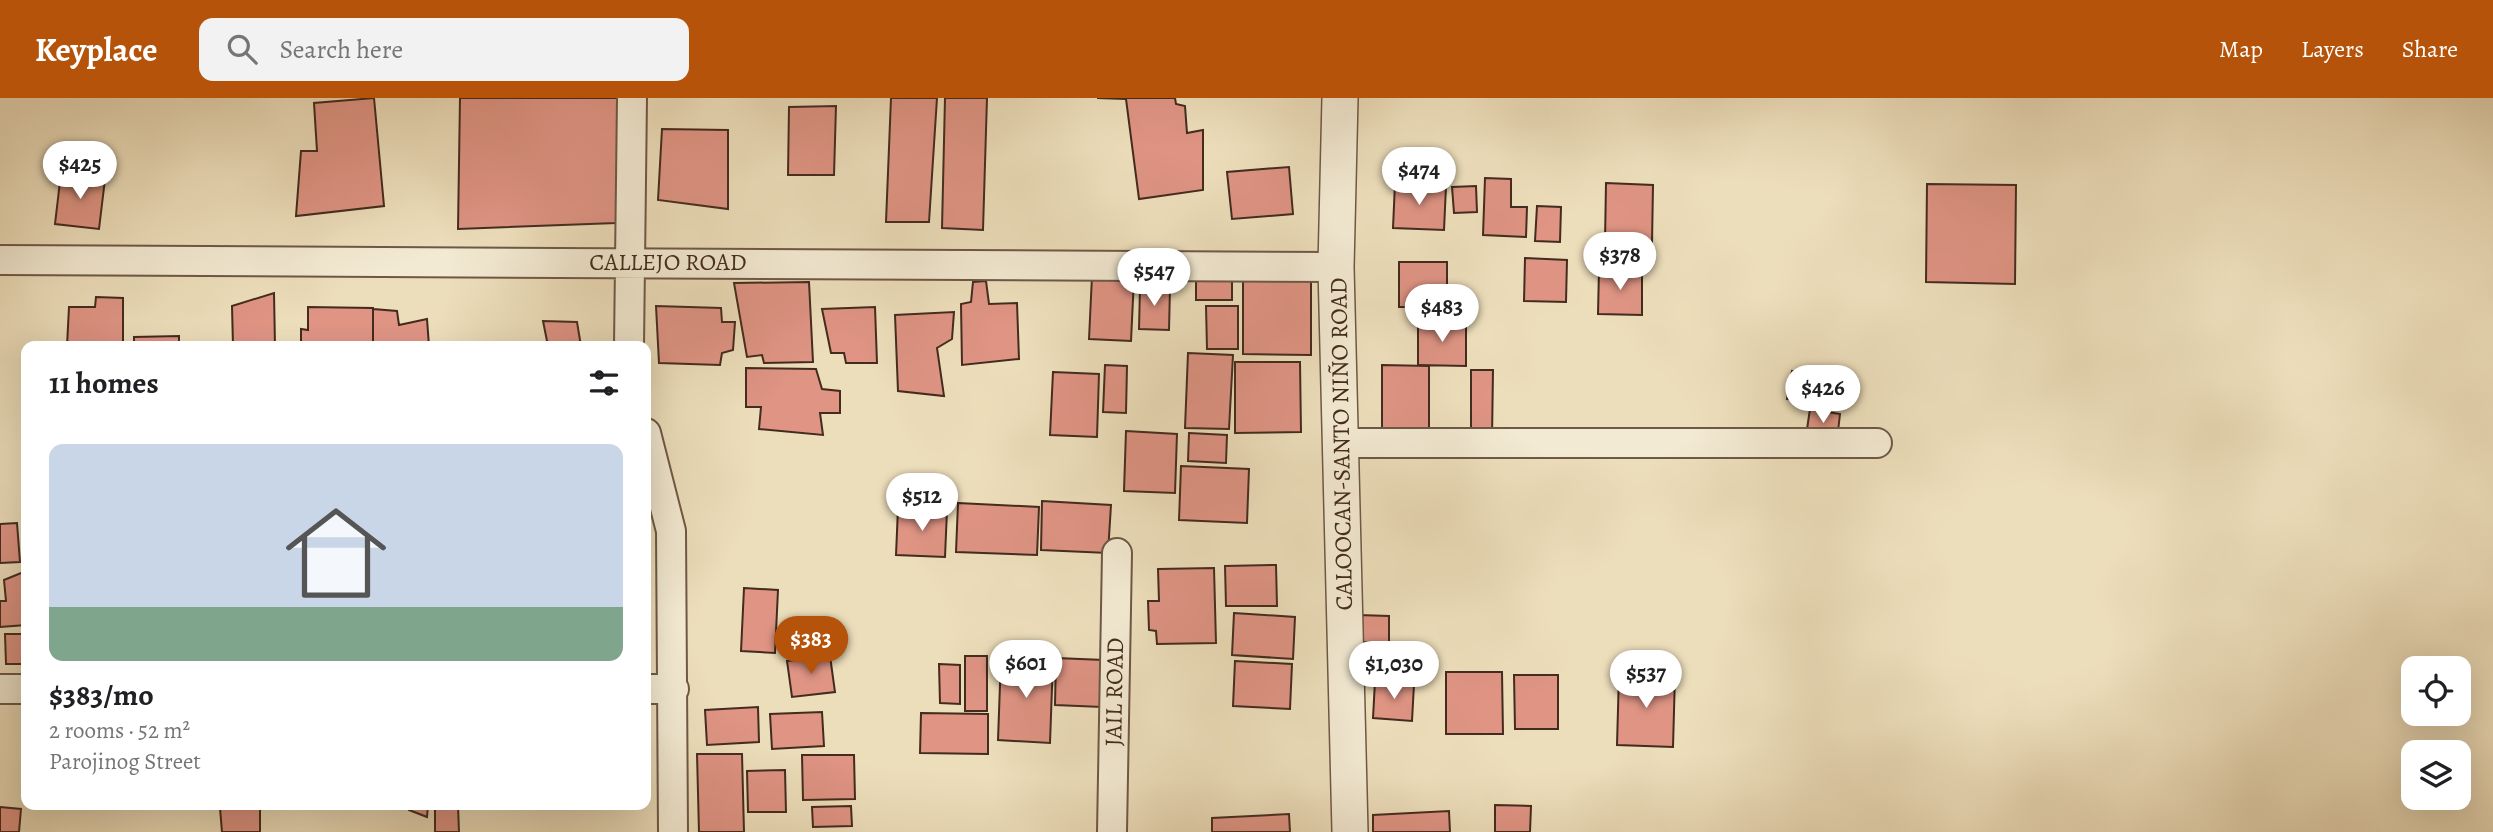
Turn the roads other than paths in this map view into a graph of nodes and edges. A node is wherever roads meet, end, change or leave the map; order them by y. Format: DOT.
graph roads {
  1 [pos="632,98"];
  2 [pos="1340,98"];
  3 [pos="0,260"];
  4 [pos="629,261"];
  5 [pos="1336,267"];
  6 [pos="629,341"];
  7 [pos="1340,443"];
  8 [pos="1877,443"];
  9 [pos="651,453"];
  10 [pos="1117,553"];
  11 [pos="0,689"];
  12 [pos="21,689"];
  13 [pos="651,689"];
  14 [pos="674,689"];
  15 [pos="673,832"];
  16 [pos="1112,832"];
  17 [pos="1350,832"];
  1 -- 4 [label="street"];
  2 -- 5 [label="street, CALOOCAN-SANTO NIÑO ROAD"];
  3 -- 4 [label="street, CALLEJO ROAD"];
  4 -- 5 [label="street, CALLEJO ROAD"];
  4 -- 6 [label="street"];
  5 -- 7 [label="street, CALOOCAN-SANTO NIÑO ROAD"];
  7 -- 8 [label="street"];
  7 -- 17 [label="street, CALOOCAN-SANTO NIÑO ROAD"];
  9 -- 14 [label="street"];
  10 -- 16 [label="street, JAIL ROAD"];
  11 -- 12 [label="street"];
  13 -- 14 [label="street"];
  14 -- 15 [label="street"];
}
